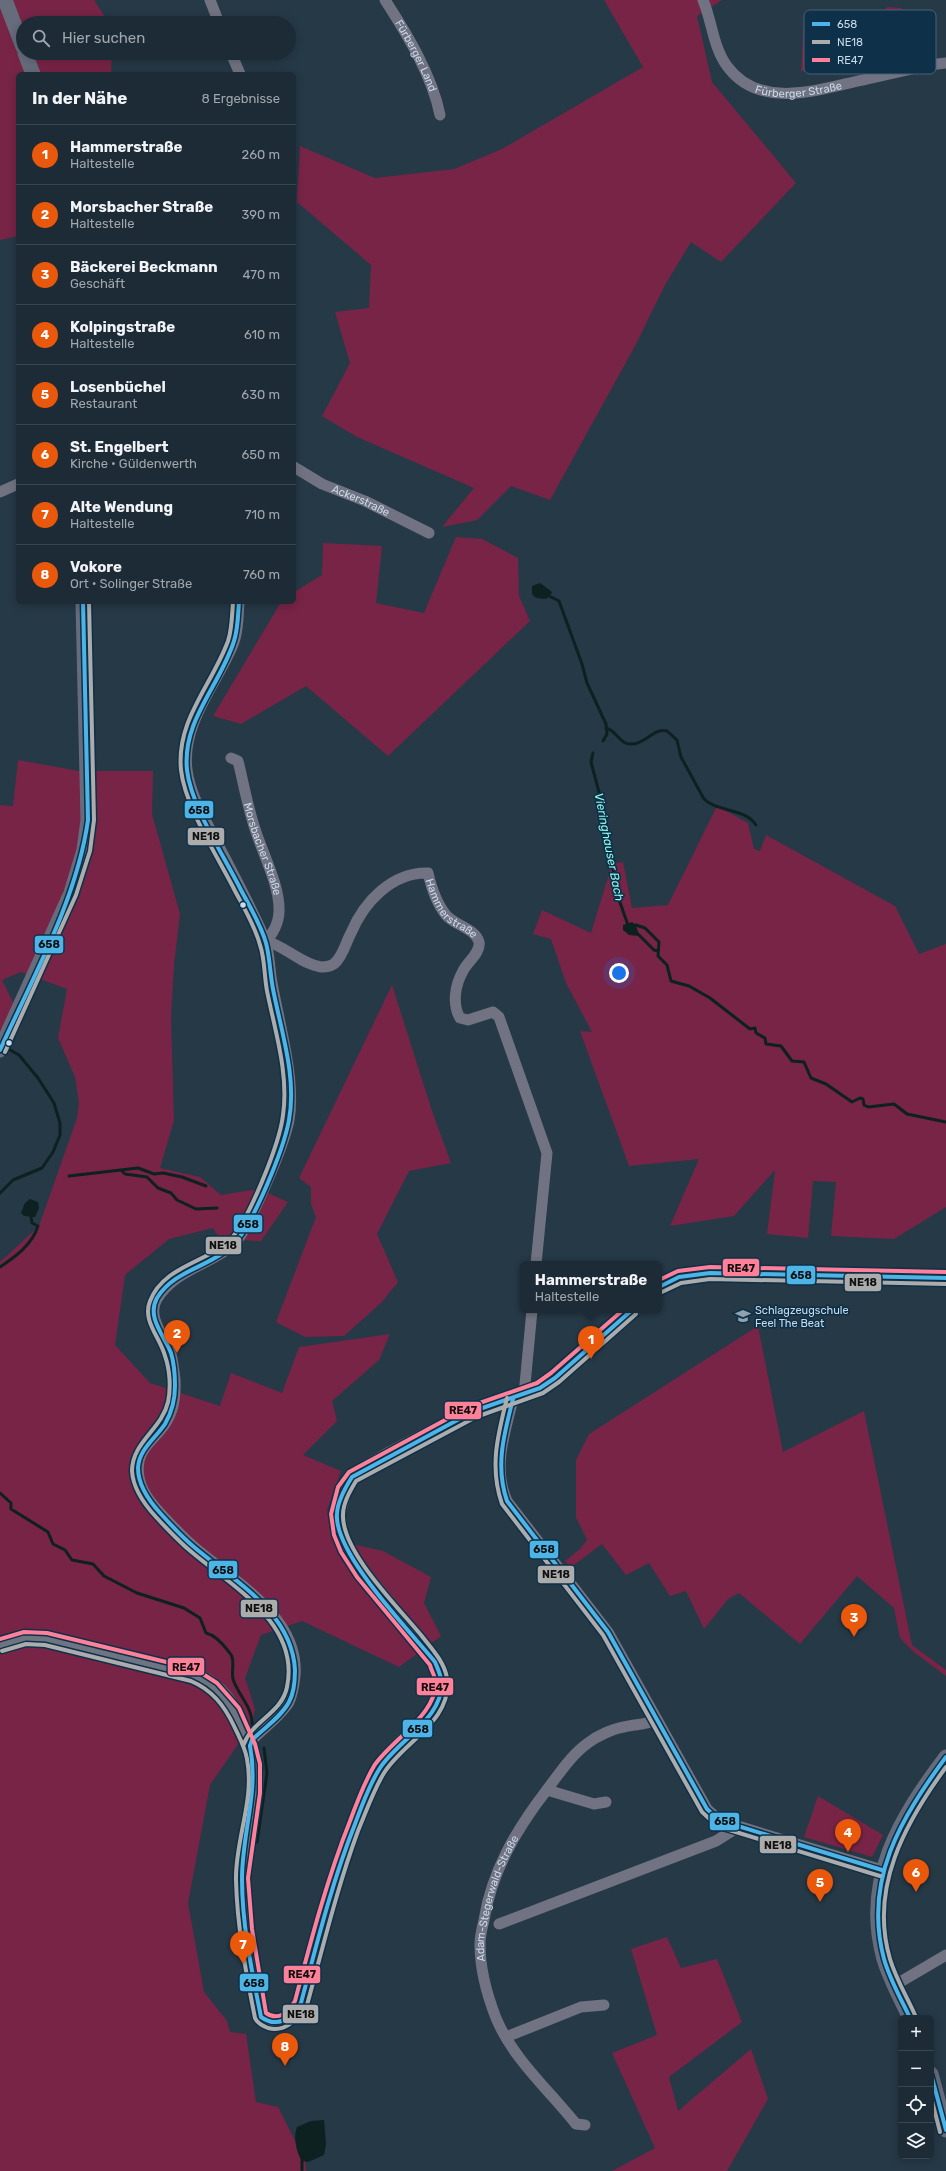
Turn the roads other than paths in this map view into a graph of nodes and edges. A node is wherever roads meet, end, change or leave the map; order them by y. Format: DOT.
graph roads {
  1 [pos="5,0"];
  2 [pos="210,0"];
  3 [pos="385,0"];
  4 [pos="703,0"];
  5 [pos="216,16"];
  6 [pos="16,29"];
  7 [pos="28,60"];
  8 [pos="234,60"];
  9 [pos="946,63"];
  10 [pos="936,64"];
  11 [pos="33,72"];
  12 [pos="239,72"];
  13 [pos="890,74"];
  14 [pos="440,115"];
  15 [pos="296,468"];
  16 [pos="16,485"];
  17 [pos="0,492"];
  18 [pos="429,533"];
  19 [pos="83,604"];
  20 [pos="239,604"];
  21 [pos="231,758"];
  22 [pos="266,941"];
  23 [pos="3,1044"];
  24 [pos="536,1261"];
  25 [pos="946,1278"];
  26 [pos="662,1286"];
  27 [pos="532,1313"];
  28 [pos="629,1313"];
  29 [pos="518,1397"];
  30 [pos="0,1645"];
  31 [pos="656,1720"];
  32 [pos="250,1746"];
  33 [pos="946,1757"];
  34 [pos="547,1790"];
  35 [pos="606,1802"];
  36 [pos="735,1826"];
  37 [pos="882,1870"];
  38 [pos="500,1924"];
  39 [pos="946,1955"];
  40 [pos="895,1985"];
  41 [pos="604,2005"];
  42 [pos="909,2015"];
  43 [pos="506,2037"];
  44 [pos="934,2085"];
  45 [pos="585,2125"];
  46 [pos="946,2130"];
  1 -- 6 [label="main road"];
  2 -- 5 [label="street"];
  3 -- 14 [label="street, Fürberger Land"];
  4 -- 13 [label="street, Fürberger Straße"];
  7 -- 11 [label="main road"];
  8 -- 12 [label="street"];
  9 -- 10 [label="street, Fürberger Straße"];
  15 -- 18 [label="street, Ackerstraße"];
  16 -- 17 [label="street"];
  19 -- 23 [label="main road"];
  20 -- 22 [label="street"];
  21 -- 22 [label="street, Morsbacher Straße"];
  22 -- 24 [label="street, Hammerstraße"];
  22 -- 32 [label="street"];
  25 -- 26 [label="main road"];
  27 -- 29 [label="street"];
  28 -- 29 [label="main road"];
  29 -- 31 [label="street"];
  29 -- 32 [label="main road"];
  30 -- 32 [label="main road"];
  31 -- 34 [label="street, Adam-Stegerwald-Straße"];
  31 -- 36 [label="street"];
  33 -- 37 [label="main road"];
  34 -- 35 [label="street"];
  34 -- 43 [label="street, Adam-Stegerwald-Straße"];
  36 -- 37 [label="street"];
  36 -- 38 [label="street"];
  37 -- 40 [label="main road"];
  39 -- 40 [label="street"];
  40 -- 42 [label="main road"];
  41 -- 43 [label="street"];
  43 -- 45 [label="street, Adam-Stegerwald-Straße"];
  44 -- 46 [label="main road"];
}
